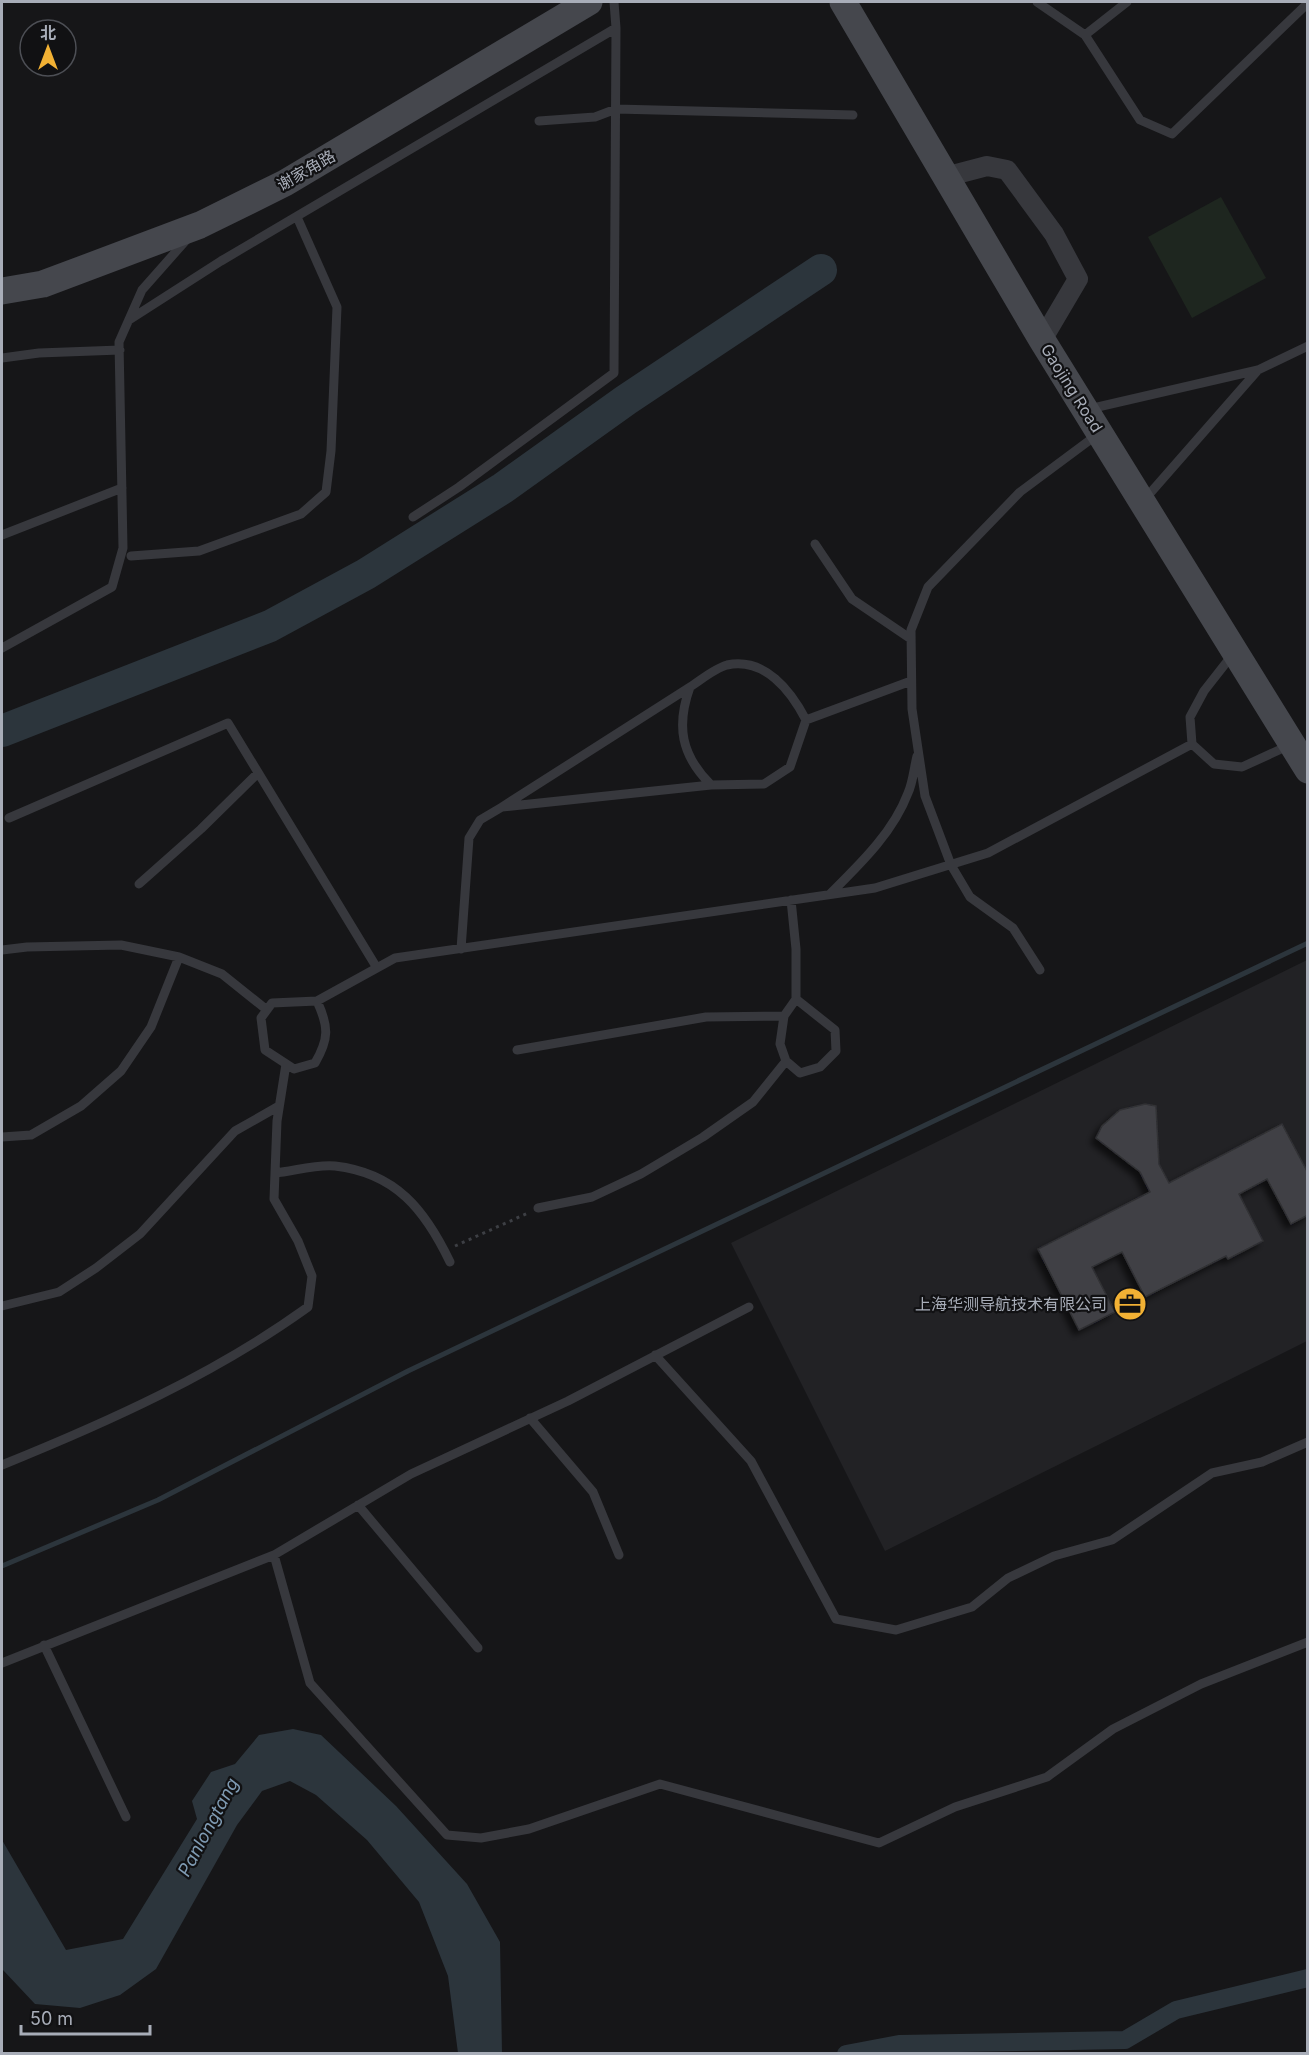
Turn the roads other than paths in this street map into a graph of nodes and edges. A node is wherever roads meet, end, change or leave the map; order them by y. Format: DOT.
graph roads {
  1 [pos="589,2"];
  2 [pos="614,2"];
  3 [pos="843,2"];
  4 [pos="1037,2"];
  5 [pos="1127,2"];
  6 [pos="1308,3"];
  7 [pos="616,28"];
  8 [pos="1085,35"];
  9 [pos="616,109"];
  10 [pos="853,115"];
  11 [pos="539,121"];
  12 [pos="945,177"];
  13 [pos="297,217"];
  14 [pos="200,225"];
  15 [pos="2,291"];
  16 [pos="129,320"];
  17 [pos="1042,340"];
  18 [pos="1308,346"];
  19 [pos="120,350"];
  20 [pos="2,358"];
  21 [pos="1258,370"];
  22 [pos="1093,421"];
  23 [pos="122,488"];
  24 [pos="1143,501"];
  25 [pos="413,518"];
  26 [pos="2,535"];
  27 [pos="815,544"];
  28 [pos="131,556"];
  29 [pos="911,639"];
  30 [pos="2,648"];
  31 [pos="1235,652"];
  32 [pos="911,681"];
  33 [pos="690,687"];
  34 [pos="806,720"];
  35 [pos="1192,744"];
  36 [pos="1292,745"];
  37 [pos="918,751"];
  38 [pos="1308,770"];
  39 [pos="258,773"];
  40 [pos="711,785"];
  41 [pos="502,807"];
  42 [pos="9,818"];
  43 [pos="951,865"];
  44 [pos="139,884"];
  45 [pos="830,894"];
  46 [pos="791,900"];
  47 [pos="461,949"];
  48 [pos="2,950"];
  49 [pos="179,957"];
  50 [pos="377,969"];
  51 [pos="1041,970"];
  52 [pos="796,999"];
  53 [pos="317,1001"];
  54 [pos="267,1010"];
  55 [pos="784,1016"];
  56 [pos="517,1050"];
  57 [pos="786,1061"];
  58 [pos="286,1064"];
  59 [pos="279,1106"];
  60 [pos="2,1137"];
  61 [pos="275,1173"];
  62 [pos="538,1209"];
  63 [pos="450,1262"];
  64 [pos="2,1306"];
  65 [pos="748,1306"];
  66 [pos="655,1355"];
  67 [pos="530,1418"];
  68 [pos="1308,1442"];
  69 [pos="2,1465"];
  70 [pos="358,1505"];
  71 [pos="274,1555"];
  72 [pos="619,1555"];
  73 [pos="1308,1642"];
  74 [pos="44,1645"];
  75 [pos="478,1648"];
  76 [pos="2,1662"];
  77 [pos="126,1817"];
  1 -- 14 [label="main road, 谢家角路"];
  2 -- 7 [label="lane"];
  3 -- 12 [label="main road, Gaojing Road"];
  4 -- 8 [label="lane"];
  5 -- 8 [label="lane"];
  6 -- 8 [label="lane"];
  7 -- 9 [label="lane"];
  7 -- 13 [label="lane"];
  9 -- 10 [label="lane"];
  9 -- 11 [label="lane"];
  9 -- 25 [label="lane"];
  12 -- 17 [label="main road, Gaojing Road"];
  12 -- 17 [label="street"];
  13 -- 16 [label="lane"];
  13 -- 28 [label="lane"];
  14 -- 15 [label="main road, 谢家角路"];
  14 -- 16 [label="lane"];
  16 -- 19 [label="lane"];
  17 -- 22 [label="main road, Gaojing Road"];
  18 -- 21 [label="lane"];
  19 -- 20 [label="lane"];
  19 -- 23 [label="lane"];
  21 -- 22 [label="lane"];
  21 -- 24 [label="lane"];
  22 -- 24 [label="main road, Gaojing Road"];
  22 -- 29 [label="lane"];
  23 -- 26 [label="lane"];
  23 -- 30 [label="lane"];
  24 -- 31 [label="main road, Gaojing Road"];
  27 -- 29 [label="lane"];
  29 -- 32 [label="lane"];
  31 -- 35 [label="lane"];
  31 -- 36 [label="main road, Gaojing Road"];
  32 -- 34 [label="lane"];
  32 -- 37 [label="lane"];
  33 -- 34 [label="lane"];
  33 -- 40 [label="lane"];
  33 -- 41 [label="lane"];
  34 -- 40 [label="lane"];
  35 -- 36 [label="lane"];
  35 -- 43 [label="lane"];
  36 -- 38 [label="main road, Gaojing Road"];
  37 -- 43 [label="lane"];
  37 -- 45 [label="lane"];
  39 -- 42 [label="lane"];
  39 -- 44 [label="lane"];
  39 -- 50 [label="lane"];
  40 -- 41 [label="lane"];
  41 -- 47 [label="lane"];
  43 -- 45 [label="lane"];
  43 -- 51 [label="lane"];
  45 -- 46 [label="lane"];
  46 -- 47 [label="lane"];
  46 -- 52 [label="lane"];
  47 -- 50 [label="lane"];
  48 -- 49 [label="lane"];
  49 -- 54 [label="lane"];
  49 -- 60 [label="lane"];
  50 -- 53 [label="lane"];
  52 -- 55 [label="lane"];
  52 -- 57 [label="lane"];
  53 -- 54 [label="lane"];
  53 -- 58 [label="lane"];
  54 -- 58 [label="lane"];
  55 -- 56 [label="lane"];
  55 -- 57 [label="lane"];
  57 -- 62 [label="lane"];
  58 -- 59 [label="lane"];
  59 -- 61 [label="lane"];
  59 -- 64 [label="lane"];
  61 -- 63 [label="lane"];
  61 -- 69 [label="lane"];
  65 -- 66 [label="lane"];
  66 -- 67 [label="lane"];
  66 -- 68 [label="lane"];
  67 -- 70 [label="lane"];
  67 -- 72 [label="lane"];
  70 -- 71 [label="lane"];
  70 -- 75 [label="lane"];
  71 -- 73 [label="lane"];
  71 -- 74 [label="lane"];
  74 -- 76 [label="lane"];
  74 -- 77 [label="lane"];
}
